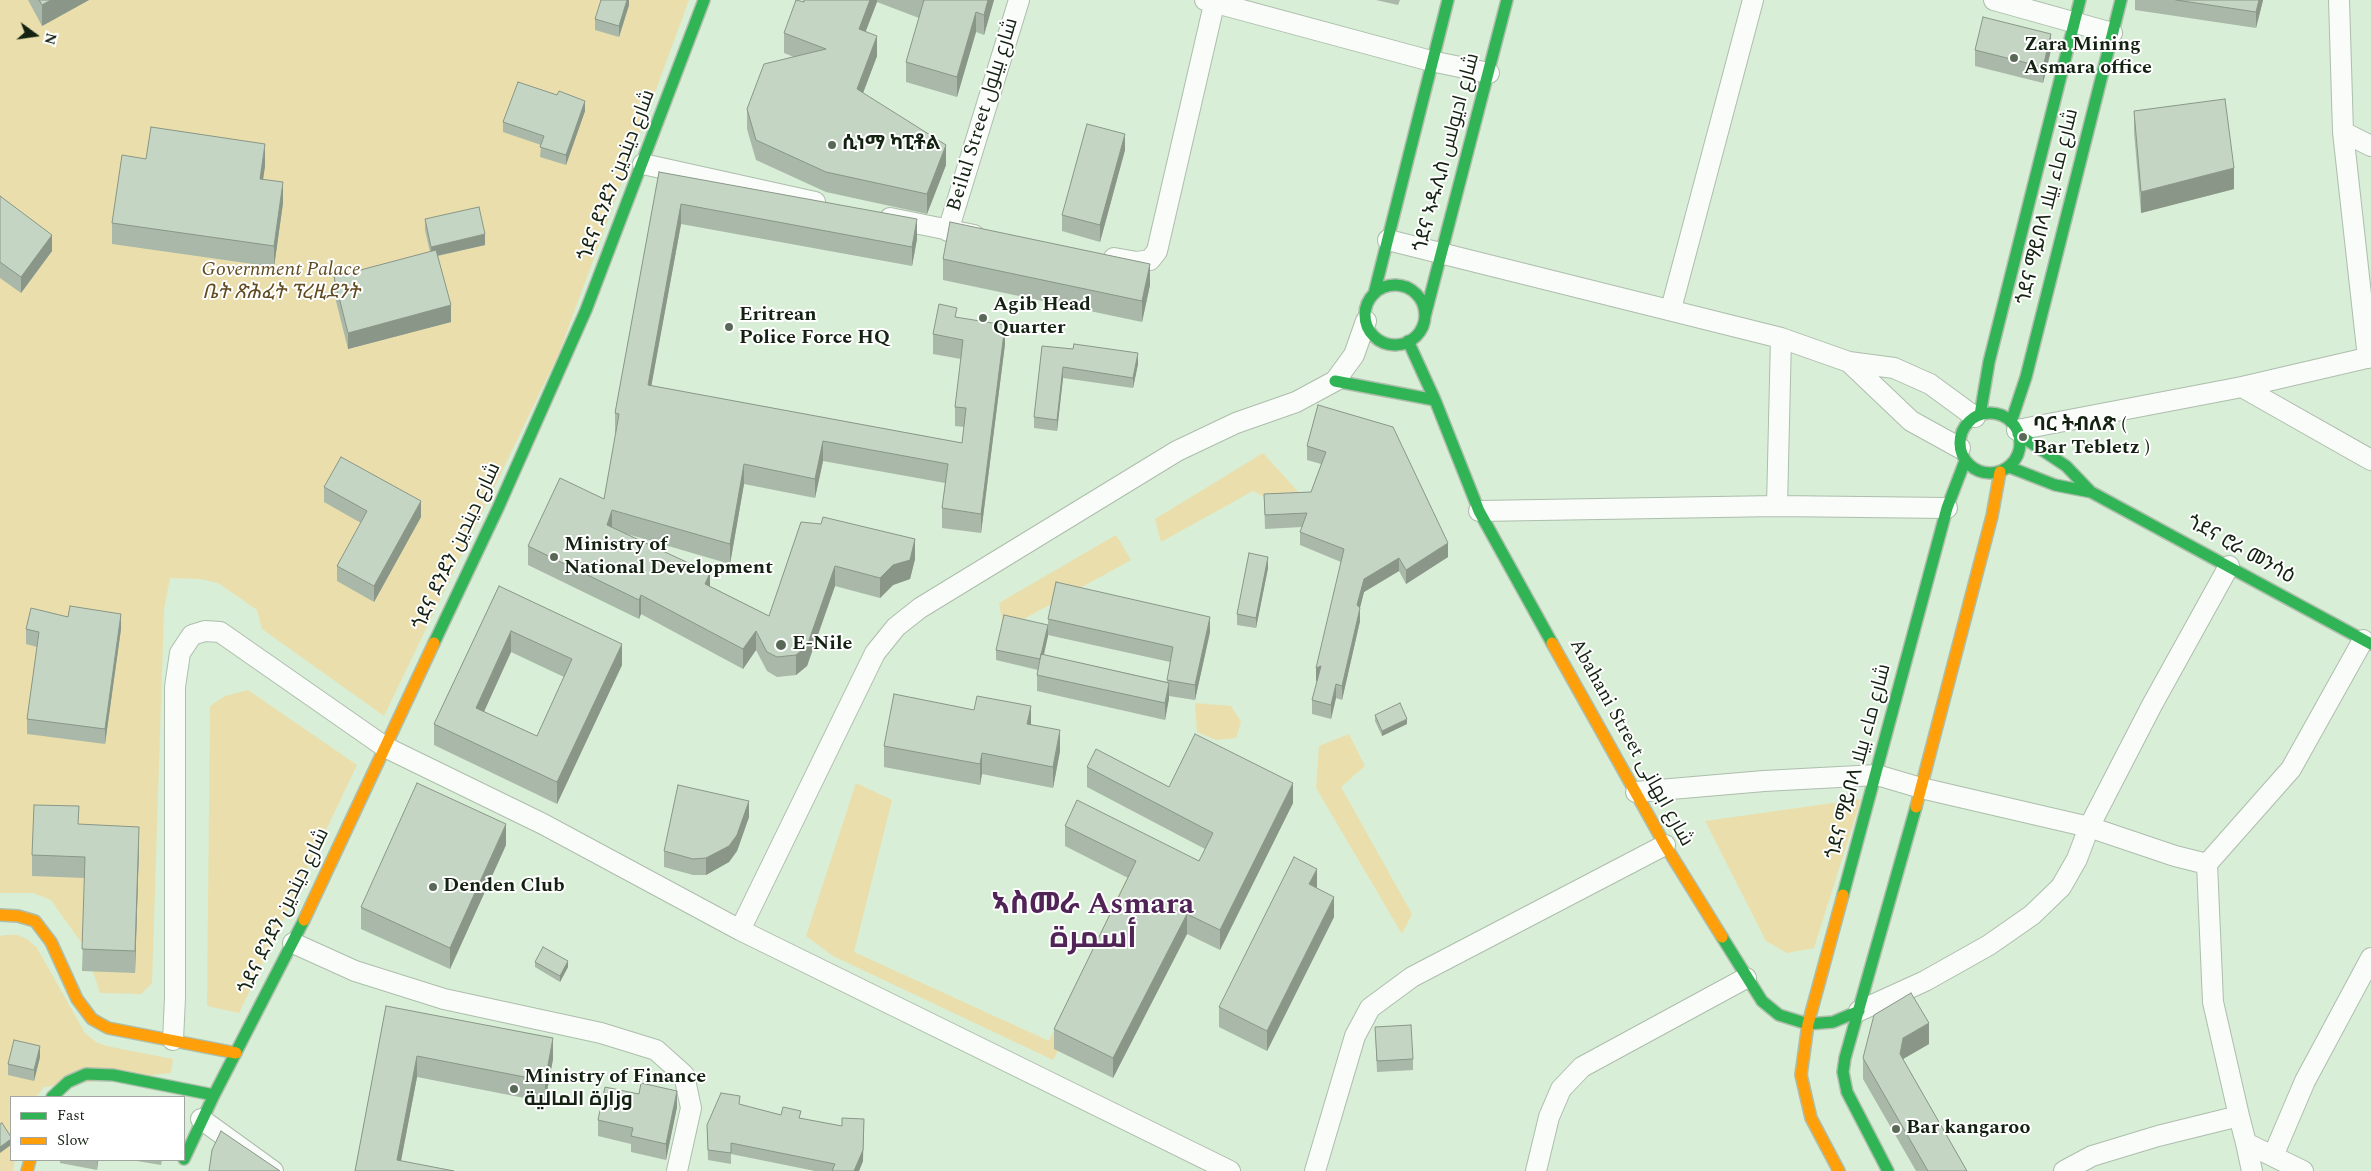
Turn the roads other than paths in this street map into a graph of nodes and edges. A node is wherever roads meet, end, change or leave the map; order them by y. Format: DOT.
graph roads {
  1 [pos="704,0"];
  2 [pos="1019,0"];
  3 [pos="1448,0"];
  4 [pos="1507,0"];
  5 [pos="1753,0"];
  6 [pos="1994,0"];
  7 [pos="2080,0"];
  8 [pos="2121,0"];
  9 [pos="2339,0"];
  10 [pos="1211,1"];
  11 [pos="2074,22"];
  12 [pos="2112,33"];
  13 [pos="1431,60"];
  14 [pos="1489,73"];
  15 [pos="2342,132"];
  16 [pos="2371,146"];
  17 [pos="643,164"];
  18 [pos="833,206"];
  19 [pos="871,214"];
  20 [pos="948,231"];
  21 [pos="996,239"];
  22 [pos="1388,240"];
  23 [pos="1441,253"];
  24 [pos="1100,256"];
  25 [pos="1374,294"];
  26 [pos="1672,309"];
  27 [pos="1425,316"];
  28 [pos="1366,321"];
  29 [pos="1782,338"];
  30 [pos="1408,341"];
  31 [pos="2369,357"];
  32 [pos="1849,362"];
  33 [pos="1335,381"];
  34 [pos="2242,387"];
  35 [pos="1435,400"];
  36 [pos="1978,416"];
  37 [pos="2015,429"];
  38 [pos="1962,455"];
  39 [pos="2371,460"];
  40 [pos="2005,469"];
  41 [pos="2091,492"];
  42 [pos="1778,506"];
  43 [pos="1947,508"];
  44 [pos="1479,511"];
  45 [pos="2229,566"];
  46 [pos="2367,642"];
  47 [pos="385,746"];
  48 [pos="1876,775"];
  49 [pos="1921,788"];
  50 [pos="1636,792"];
  51 [pos="2089,827"];
  52 [pos="1665,845"];
  53 [pos="2208,864"];
  54 [pos="0,915"];
  55 [pos="740,930"];
  56 [pos="293,942"];
  57 [pos="2371,958"];
  58 [pos="1746,978"];
  59 [pos="1859,1011"];
  60 [pos="1808,1024"];
  61 [pos="172,1040"];
  62 [pos="236,1053"];
  63 [pos="214,1095"];
  64 [pos="53,1096"];
  65 [pos="2240,1116"];
  66 [pos="201,1119"];
  67 [pos="2246,1143"];
  68 [pos="2272,1156"];
  69 [pos="185,1157"];
  70 [pos="273,1171"];
  71 [pos="677,1171"];
  72 [pos="1230,1171"];
  73 [pos="1315,1171"];
  74 [pos="1536,1171"];
  75 [pos="1839,1171"];
  76 [pos="1888,1171"];
  77 [pos="2064,1171"];
  78 [pos="2252,1171"];
  79 [pos="2303,1171"];
  1 -- 17 [label="main road, ጎደና ደንደን شارع ديندين"];
  2 -- 20 [label="street, Beilul Street شارع بيلول"];
  3 -- 13 [label="main road, ጎደና ኣዱሊስ شارع اديولس"];
  4 -- 14 [label="main road, ጎደና ኣዱሊስ شارع اديولس"];
  5 -- 26 [label="street"];
  6 -- 11 [label="street"];
  7 -- 11 [label="main road, ጎደና ማይበላ شارع ماء بيلا"];
  8 -- 12 [label="main road, ጎደና ማይበላ شارع ماء بيلا"];
  9 -- 15 [label="street"];
  10 -- 13 [label="street"];
  10 -- 24 [label="street"];
  11 -- 12 [label="street"];
  11 -- 36 [label="main road, ጎደና ማይበላ شارع ماء بيلا"];
  12 -- 37 [label="main road, ጎደና ማይበላ شارع ماء بيلا"];
  13 -- 14 [label="street"];
  13 -- 22 [label="main road, ጎደና ኣዱሊስ شارع اديولس"];
  14 -- 23 [label="main road, ጎደና ኣዱሊስ شارع اديولس"];
  15 -- 16 [label="street"];
  15 -- 31 [label="street"];
  17 -- 18 [label="street"];
  17 -- 47 [label="main road, ጎደና ደንደን شارع ديندين"];
  19 -- 20 [label="street"];
  20 -- 21 [label="street"];
  22 -- 23 [label="street"];
  22 -- 25 [label="main road, ጎደና ኣዱሊስ شارع اديولس"];
  23 -- 26 [label="street"];
  23 -- 27 [label="main road, ጎደና ኣዱሊስ شارع اديولس"];
  25 -- 27 [label="main road"];
  25 -- 28 [label="main road"];
  26 -- 29 [label="street"];
  27 -- 30 [label="main road"];
  28 -- 30 [label="main road"];
  28 -- 33 [label="street"];
  29 -- 32 [label="street"];
  29 -- 42 [label="street"];
  30 -- 35 [label="main road, Abahani Street شارع ابهانى"];
  31 -- 34 [label="street"];
  32 -- 36 [label="street"];
  32 -- 38 [label="street"];
  33 -- 35 [label="main road"];
  33 -- 55 [label="street"];
  34 -- 37 [label="street"];
  34 -- 39 [label="street"];
  35 -- 44 [label="main road, Abahani Street شارع ابهانى"];
  36 -- 37 [label="main road"];
  36 -- 38 [label="main road"];
  37 -- 40 [label="main road"];
  37 -- 41 [label="main road, ጎደና ሮራ መንሳዕ"];
  38 -- 40 [label="main road"];
  38 -- 43 [label="main road, ጎደና ማይበላ شارع ماء بيلا"];
  40 -- 41 [label="main road, ጎደና ሮራ መንሳዕ"];
  40 -- 49 [label="main road"];
  41 -- 45 [label="main road, ጎደና ሮራ መንሳዕ"];
  42 -- 43 [label="street"];
  42 -- 44 [label="street"];
  43 -- 48 [label="main road, ጎደና ማይበላ شارع ماء بيلا"];
  44 -- 50 [label="main road, Abahani Street شارع ابهانى"];
  45 -- 46 [label="main road, ጎደና ሮራ መንሳዕ"];
  45 -- 51 [label="street"];
  46 -- 53 [label="street"];
  47 -- 55 [label="street"];
  47 -- 56 [label="main road, ጎደና ደንደን شارع ديندين"];
  47 -- 61 [label="street"];
  48 -- 49 [label="street"];
  48 -- 50 [label="street"];
  48 -- 60 [label="main road, ጎደና ማይበላ شارع ماء بيلا"];
  49 -- 51 [label="street"];
  49 -- 59 [label="main road"];
  50 -- 52 [label="main road, Abahani Street شارع ابهانى"];
  51 -- 53 [label="street"];
  51 -- 59 [label="street"];
  52 -- 58 [label="main road, Abahani Street شارع ابهانى"];
  52 -- 73 [label="street"];
  53 -- 65 [label="street"];
  54 -- 61 [label="main road"];
  55 -- 72 [label="street"];
  56 -- 62 [label="main road, ጎደና ደንደን شارع ديندين"];
  56 -- 71 [label="street"];
  57 -- 68 [label="street"];
  58 -- 60 [label="main road, Abahani Street شارع ابهانى"];
  58 -- 74 [label="street"];
  59 -- 60 [label="main road, Abahani Street شارع ابهانى"];
  59 -- 76 [label="main road"];
  60 -- 75 [label="main road, ጎደና ማይበላ شارع ماء بيلا"];
  61 -- 62 [label="main road"];
  62 -- 63 [label="main road, ጎደና ደንደን شارع ديندين"];
  63 -- 64 [label="main road"];
  63 -- 66 [label="main road, ጎደና ደንደን شارع ديندين"];
  65 -- 67 [label="street"];
  65 -- 77 [label="street"];
  66 -- 69 [label="main road, ጎደና ደንደን شارع ديندين"];
  66 -- 70 [label="street"];
  67 -- 68 [label="street"];
  67 -- 78 [label="street"];
  68 -- 79 [label="street"];
}
